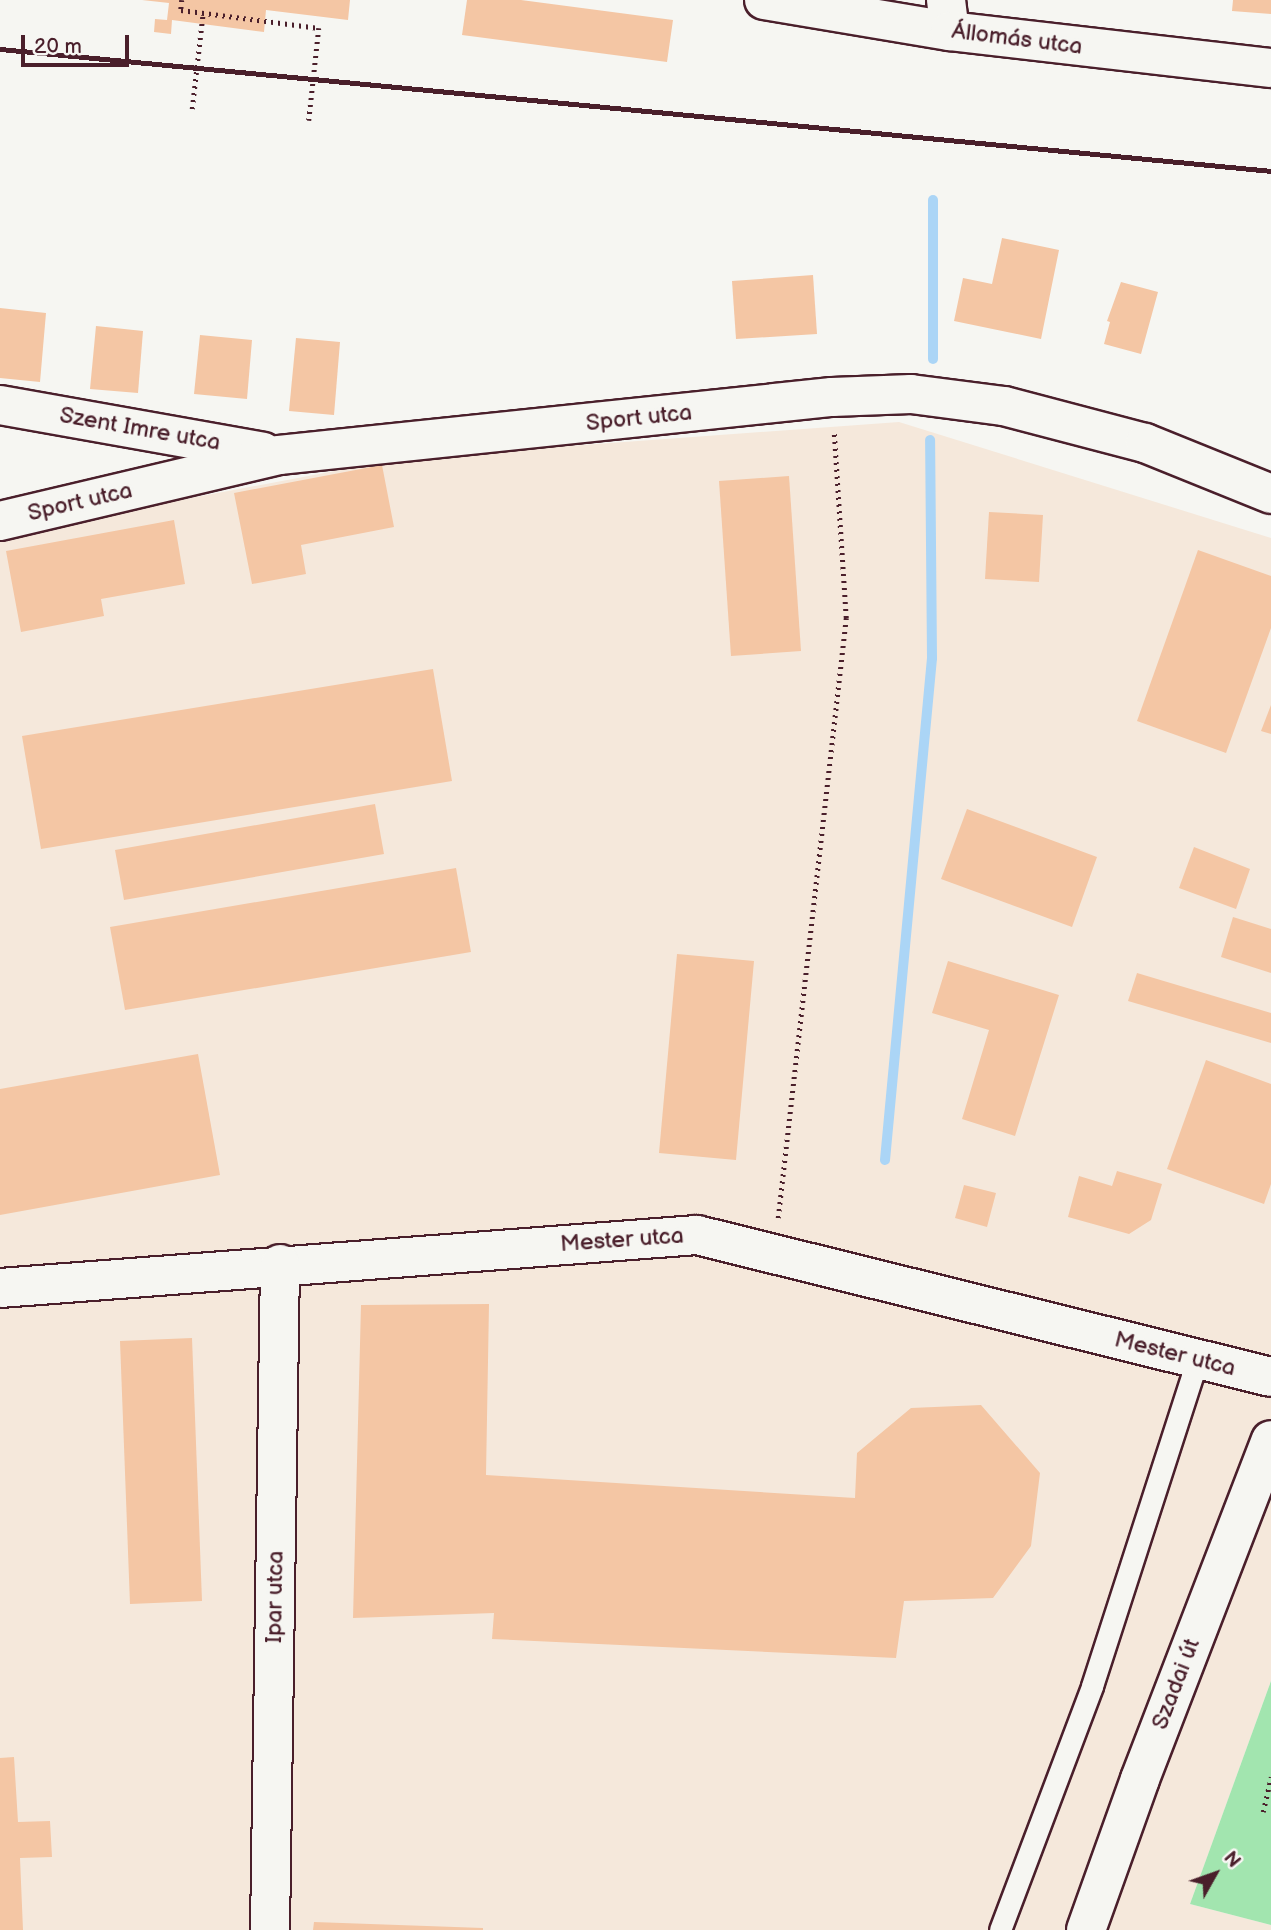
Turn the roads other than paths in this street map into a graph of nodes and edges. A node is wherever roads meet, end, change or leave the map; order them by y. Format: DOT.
graph roads {
  1 [pos="764,0"];
  2 [pos="948,16"];
  3 [pos="1271,68"];
  4 [pos="0,405"];
  5 [pos="279,455"];
  6 [pos="1271,494"];
  7 [pos="0,521"];
  8 [pos="280,1264"];
  9 [pos="0,1289"];
  10 [pos="1197,1360"];
  11 [pos="1271,1377"];
  12 [pos="1268,1454"];
  13 [pos="270,1930"];
  14 [pos="1000,1930"];
  15 [pos="1086,1930"];
  1 -- 2 [label="street, Állomás utca"];
  2 -- 3 [label="street, Állomás utca"];
  4 -- 5 [label="street, Szent Imre utca"];
  5 -- 6 [label="street, Sport utca"];
  5 -- 7 [label="street, Sport utca"];
  8 -- 9 [label="street, Mester utca"];
  8 -- 10 [label="street, Mester utca"];
  8 -- 13 [label="street, Ipar utca"];
  10 -- 11 [label="street, Mester utca"];
  10 -- 14 [label="lane"];
  12 -- 15 [label="street, Szadai út"];
}
